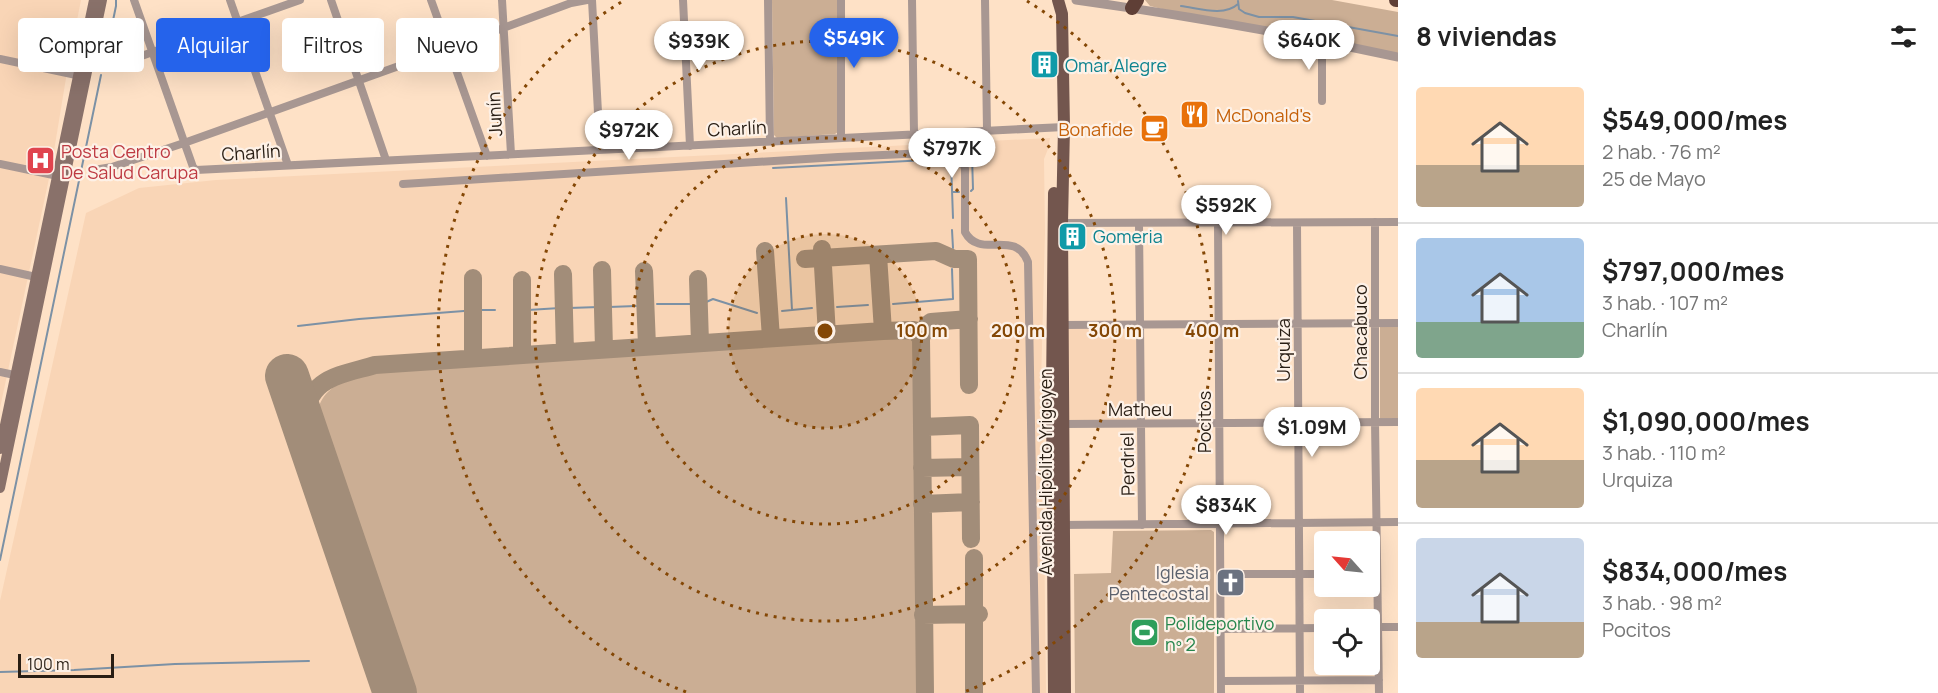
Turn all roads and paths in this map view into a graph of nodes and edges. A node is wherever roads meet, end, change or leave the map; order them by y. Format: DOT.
graph roads {
  1 [pos="94,0"];
  2 [pos="102,0"];
  3 [pos="134,0"];
  4 [pos="230,0"];
  5 [pos="300,0"];
  6 [pos="331,0"];
  7 [pos="431,0"];
  8 [pos="502,0"];
  9 [pos="587,0"];
  10 [pos="592,0"];
  11 [pos="683,0"];
  12 [pos="768,0"];
  13 [pos="841,0"];
  14 [pos="912,0"];
  15 [pos="985,0"];
  16 [pos="1057,0"];
  17 [pos="1076,0"];
  18 [pos="1135,4"];
  19 [pos="91,18"];
  20 [pos="97,18"];
  21 [pos="237,18"];
  22 [pos="249,18"];
  23 [pos="437,18"];
  24 [pos="503,28"];
  25 [pos="499,29"];
  26 [pos="1322,41"];
  27 [pos="156,52"];
  28 [pos="152,53"];
  29 [pos="144,55"];
  30 [pos="1398,57"];
  31 [pos="0,59"];
  32 [pos="396,67"];
  33 [pos="83,72"];
  34 [pos="256,72"];
  35 [pos="457,72"];
  36 [pos="82,77"];
  37 [pos="359,80"];
  38 [pos="1322,101"];
  39 [pos="270,113"];
  40 [pos="1060,127"];
  41 [pos="987,130"];
  42 [pos="914,133"];
  43 [pos="841,137"];
  44 [pos="770,141"];
  45 [pos="184,143"];
  46 [pos="690,146"];
  47 [pos="600,150"];
  48 [pos="511,154"];
  49 [pos="487,156"];
  50 [pos="386,160"];
  51 [pos="0,164"];
  52 [pos="288,165"];
  53 [pos="94,170"];
  54 [pos="58,176"];
  55 [pos="403,184"];
  56 [pos="1376,222"];
  57 [pos="1398,222"];
  58 [pos="1057,223"];
  59 [pos="1218,223"];
  60 [pos="1298,223"];
  61 [pos="1139,224"];
  62 [pos="0,269"];
  63 [pos="36,277"];
  64 [pos="1298,323"];
  65 [pos="1375,323"];
  66 [pos="1398,323"];
  67 [pos="1140,324"];
  68 [pos="1219,324"];
  69 [pos="1062,325"];
  70 [pos="0,372"];
  71 [pos="19,376"];
  72 [pos="1057,393"];
  73 [pos="1375,422"];
  74 [pos="1398,422"];
  75 [pos="1220,423"];
  76 [pos="1299,423"];
  77 [pos="1063,424"];
  78 [pos="1141,424"];
  79 [pos="0,449"];
  80 [pos="0,488"];
  81 [pos="1376,522"];
  82 [pos="1398,522"];
  83 [pos="1299,523"];
  84 [pos="1220,524"];
  85 [pos="1059,525"];
  86 [pos="1142,525"];
  87 [pos="1375,531"];
  88 [pos="1221,574"];
  89 [pos="1299,574"];
  90 [pos="1314,574"];
  91 [pos="1380,627"];
  92 [pos="1398,627"];
  93 [pos="1300,628"];
  94 [pos="1314,628"];
  95 [pos="1221,629"];
  96 [pos="1378,675"];
  97 [pos="1300,680"];
  98 [pos="1378,680"];
  99 [pos="1221,681"];
  100 [pos="1036,693"];
  101 [pos="1054,693"];
  102 [pos="1065,693"];
  103 [pos="1221,693"];
  104 [pos="1300,693"];
  105 [pos="1379,693"];
  1 -- 19 [label="main road"];
  2 -- 20 [label="main road"];
  3 -- 28 [label="street"];
  4 -- 21 [label="street"];
  5 -- 22 [label="street"];
  6 -- 37 [label="street"];
  7 -- 23 [label="street"];
  8 -- 24 [label="street, Junín"];
  9 -- 24 [label="street"];
  10 -- 47 [label="street"];
  11 -- 46 [label="street"];
  12 -- 44 [label="street"];
  13 -- 43 [label="street"];
  14 -- 42 [label="street"];
  15 -- 41 [label="street"];
  16 -- 40 [label="main road, Avenida Hipólito Yrigoyen"];
  17 -- 18 [label="street"];
  18 -- 26 [label="street"];
  24 -- 25 [label="street"];
  24 -- 48 [label="street, Junín"];
  26 -- 30 [label="street"];
  26 -- 38 [label="street"];
  27 -- 28 [label="street"];
  28 -- 29 [label="street"];
  28 -- 45 [label="street"];
  31 -- 36 [label="street"];
  32 -- 37 [label="street"];
  33 -- 36 [label="main road"];
  34 -- 39 [label="street"];
  35 -- 49 [label="street"];
  36 -- 54 [label="main road"];
  36 -- 71 [label="main road"];
  37 -- 39 [label="street"];
  37 -- 50 [label="street"];
  39 -- 45 [label="street"];
  39 -- 52 [label="street"];
  40 -- 41 [label="street, Charlín"];
  40 -- 58 [label="main road, Avenida Hipólito Yrigoyen"];
  41 -- 42 [label="street, Charlín"];
  42 -- 43 [label="street, Charlín"];
  43 -- 44 [label="street, Charlín"];
  44 -- 46 [label="street, Charlín"];
  45 -- 52 [label="street, Charlín"];
  45 -- 53 [label="street"];
  46 -- 47 [label="street, Charlín"];
  47 -- 48 [label="street, Charlín"];
  48 -- 49 [label="street, Charlín"];
  49 -- 50 [label="street, Charlín"];
  50 -- 52 [label="street, Charlín"];
  51 -- 54 [label="street"];
  54 -- 63 [label="main road"];
  55 -- 100 [label="street"];
  56 -- 57 [label="street"];
  56 -- 60 [label="street"];
  56 -- 65 [label="street, Chacabuco"];
  58 -- 61 [label="street"];
  58 -- 69 [label="main road, Avenida Hipólito Yrigoyen"];
  58 -- 72 [label="main road, Avenida Hipólito Yrigoyen"];
  59 -- 60 [label="street"];
  59 -- 61 [label="street"];
  59 -- 68 [label="street, Pocitos"];
  60 -- 64 [label="street, Urquiza"];
  61 -- 67 [label="street, Perdriel"];
  62 -- 63 [label="street"];
  63 -- 71 [label="main road"];
  64 -- 65 [label="street"];
  64 -- 68 [label="street"];
  64 -- 76 [label="street, Urquiza"];
  65 -- 66 [label="street"];
  65 -- 73 [label="street, Chacabuco"];
  67 -- 68 [label="street"];
  67 -- 69 [label="street"];
  67 -- 78 [label="street, Perdriel"];
  68 -- 75 [label="street, Pocitos"];
  69 -- 72 [label="main road, Avenida Hipólito Yrigoyen"];
  70 -- 71 [label="street"];
  71 -- 79 [label="main road"];
  71 -- 80 [label="main road"];
  72 -- 77 [label="main road, Avenida Hipólito Yrigoyen"];
  72 -- 85 [label="main road, Avenida Hipólito Yrigoyen"];
  73 -- 74 [label="street, Matheu"];
  73 -- 76 [label="street, Matheu"];
  73 -- 81 [label="street, Chacabuco"];
  75 -- 76 [label="street, Matheu"];
  75 -- 78 [label="street, Matheu"];
  75 -- 84 [label="street, Pocitos"];
  76 -- 83 [label="street, Urquiza"];
  77 -- 78 [label="street, Matheu"];
  77 -- 85 [label="main road, Avenida Hipólito Yrigoyen"];
  78 -- 86 [label="street, Perdriel"];
  81 -- 82 [label="street"];
  81 -- 83 [label="street"];
  81 -- 87 [label="street, Chacabuco"];
  83 -- 84 [label="street"];
  83 -- 89 [label="street, Urquiza"];
  84 -- 86 [label="street"];
  84 -- 88 [label="street, Pocitos"];
  85 -- 86 [label="street"];
  85 -- 101 [label="main road, Avenida Hipólito Yrigoyen"];
  85 -- 102 [label="main road, Avenida Hipólito Yrigoyen"];
  88 -- 89 [label="street"];
  88 -- 95 [label="street, Pocitos"];
  89 -- 90 [label="street"];
  89 -- 93 [label="street, Urquiza"];
  91 -- 92 [label="street"];
  93 -- 94 [label="street"];
  93 -- 95 [label="street"];
  93 -- 97 [label="street, Urquiza"];
  95 -- 99 [label="street, Pocitos"];
  96 -- 98 [label="street, Chacabuco"];
  97 -- 98 [label="street"];
  97 -- 99 [label="street"];
  97 -- 104 [label="street, Urquiza"];
  98 -- 105 [label="street, Chacabuco"];
  99 -- 103 [label="street, Pocitos"];
}
